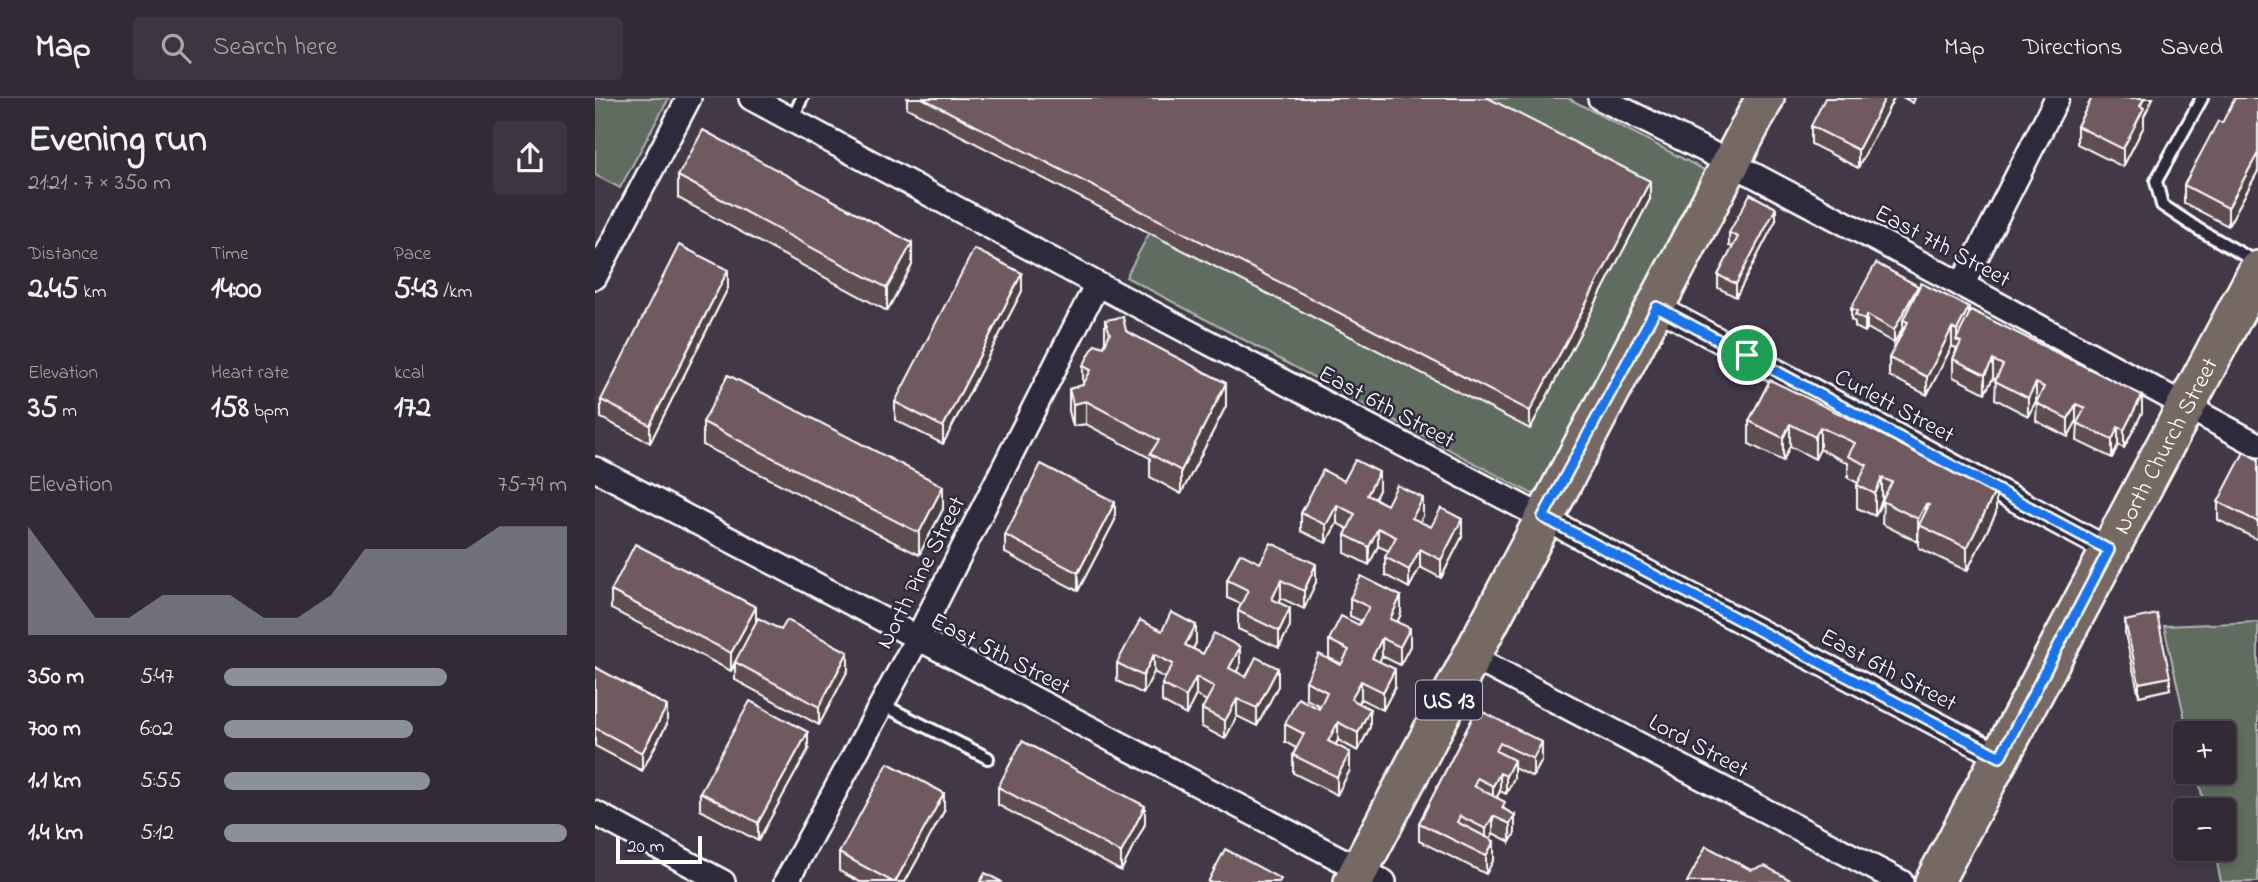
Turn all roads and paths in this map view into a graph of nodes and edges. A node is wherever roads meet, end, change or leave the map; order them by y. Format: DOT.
graph roads {
  1 [pos="689,98"];
  2 [pos="751,98"];
  3 [pos="802,98"];
  4 [pos="1600,98"];
  5 [pos="1765,98"];
  6 [pos="2057,98"];
  7 [pos="2202,98"];
  8 [pos="792,120"];
  9 [pos="1731,163"];
  10 [pos="2258,263"];
  11 [pos="2258,270"];
  12 [pos="595,277"];
  13 [pos="1097,284"];
  14 [pos="1962,285"];
  15 [pos="1657,307"];
  16 [pos="2186,407"];
  17 [pos="2258,445"];
  18 [pos="595,469"];
  19 [pos="1543,517"];
  20 [pos="2109,550"];
  21 [pos="917,639"];
  22 [pos="1472,657"];
  23 [pos="881,704"];
  24 [pos="2000,757"];
  25 [pos="988,758"];
  26 [pos="595,813"];
  27 [pos="1366,878"];
  28 [pos="723,882"];
  29 [pos="786,882"];
  30 [pos="1901,882"];
  31 [pos="1934,882"];
  1 -- 12 [label="street"];
  2 -- 8 [label="street, East 6th Street"];
  3 -- 8 [label="lane"];
  4 -- 9 [label="street, East 7th Street"];
  5 -- 9 [label="main road, US 13"];
  6 -- 14 [label="street"];
  7 -- 10 [label="lane"];
  8 -- 13 [label="street, East 6th Street"];
  9 -- 14 [label="street, East 7th Street"];
  9 -- 15 [label="main road, US 13"];
  11 -- 16 [label="main road, North Church Street"];
  13 -- 19 [label="street, East 6th Street"];
  13 -- 21 [label="street, North Pine Street"];
  14 -- 16 [label="street, East 7th Street"];
  15 -- 19 [label="main road, US 13"];
  15 -- 20 [label="street, Curlett Street"];
  16 -- 17 [label="street, East 7th Street"];
  16 -- 20 [label="main road, North Church Street"];
  18 -- 21 [label="street, East 5th Street"];
  19 -- 22 [label="main road, US 13"];
  19 -- 24 [label="street, East 6th Street"];
  20 -- 24 [label="main road, North Church Street"];
  21 -- 23 [label="street, North Pine Street"];
  21 -- 27 [label="street, East 5th Street"];
  22 -- 27 [label="main road, US 13"];
  22 -- 30 [label="street, Lord Street"];
  23 -- 25 [label="lane"];
  23 -- 29 [label="street, North Pine Street"];
  24 -- 31 [label="main road, North Church Street"];
  26 -- 28 [label="street"];
}
